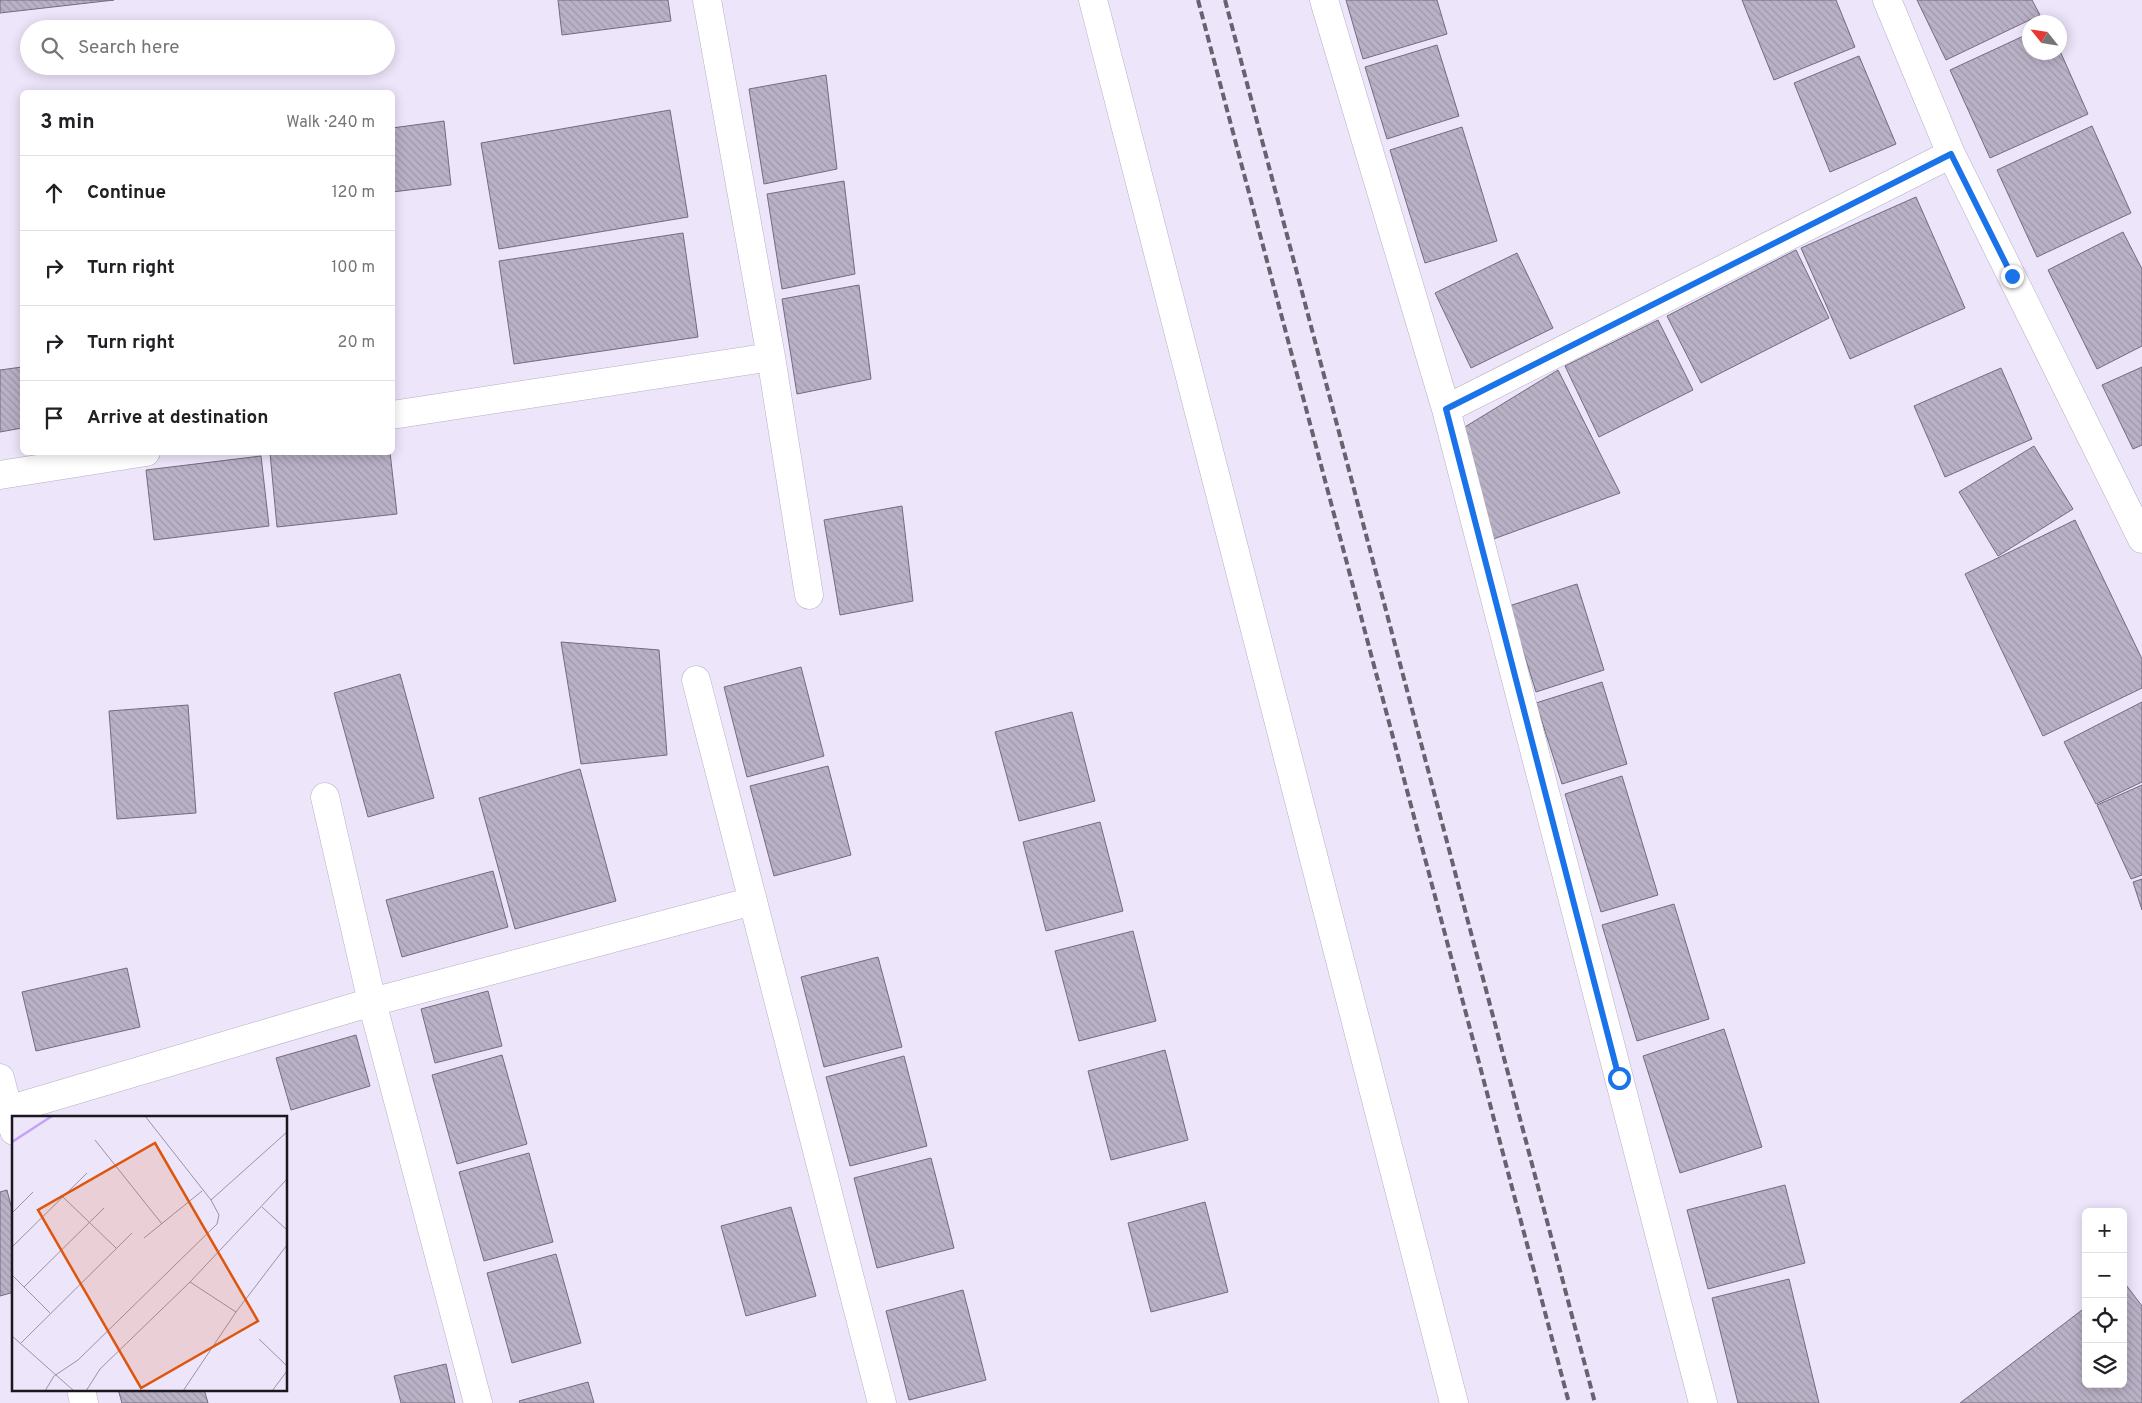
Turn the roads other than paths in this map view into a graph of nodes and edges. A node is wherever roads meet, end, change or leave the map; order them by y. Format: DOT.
graph roads {
  1 [pos="707,0"];
  2 [pos="1093,0"];
  3 [pos="1324,0"];
  4 [pos="1887,0"];
  5 [pos="1951,154"];
  6 [pos="771,357"];
  7 [pos="1446,409"];
  8 [pos="395,415"];
  9 [pos="127,455"];
  10 [pos="0,475"];
  11 [pos="2142,538"];
  12 [pos="809,594"];
  13 [pos="696,680"];
  14 [pos="325,797"];
  15 [pos="753,901"];
  16 [pos="372,1002"];
  17 [pos="0,1078"];
  18 [pos="23,1116"];
  19 [pos="11,1120"];
  20 [pos="81,1390"];
  21 [pos="84,1403"];
  22 [pos="478,1403"];
  23 [pos="882,1403"];
  24 [pos="1454,1403"];
  25 [pos="1703,1403"];
  1 -- 6 [label="street"];
  2 -- 24 [label="street"];
  3 -- 7 [label="street"];
  4 -- 5 [label="street"];
  5 -- 7 [label="street"];
  5 -- 11 [label="street"];
  6 -- 8 [label="street"];
  6 -- 12 [label="street"];
  7 -- 25 [label="street"];
  9 -- 10 [label="street"];
  13 -- 15 [label="street"];
  14 -- 16 [label="street"];
  15 -- 16 [label="street"];
  15 -- 23 [label="street"];
  16 -- 18 [label="street"];
  16 -- 22 [label="street"];
  17 -- 19 [label="street"];
  20 -- 21 [label="street"];
}
